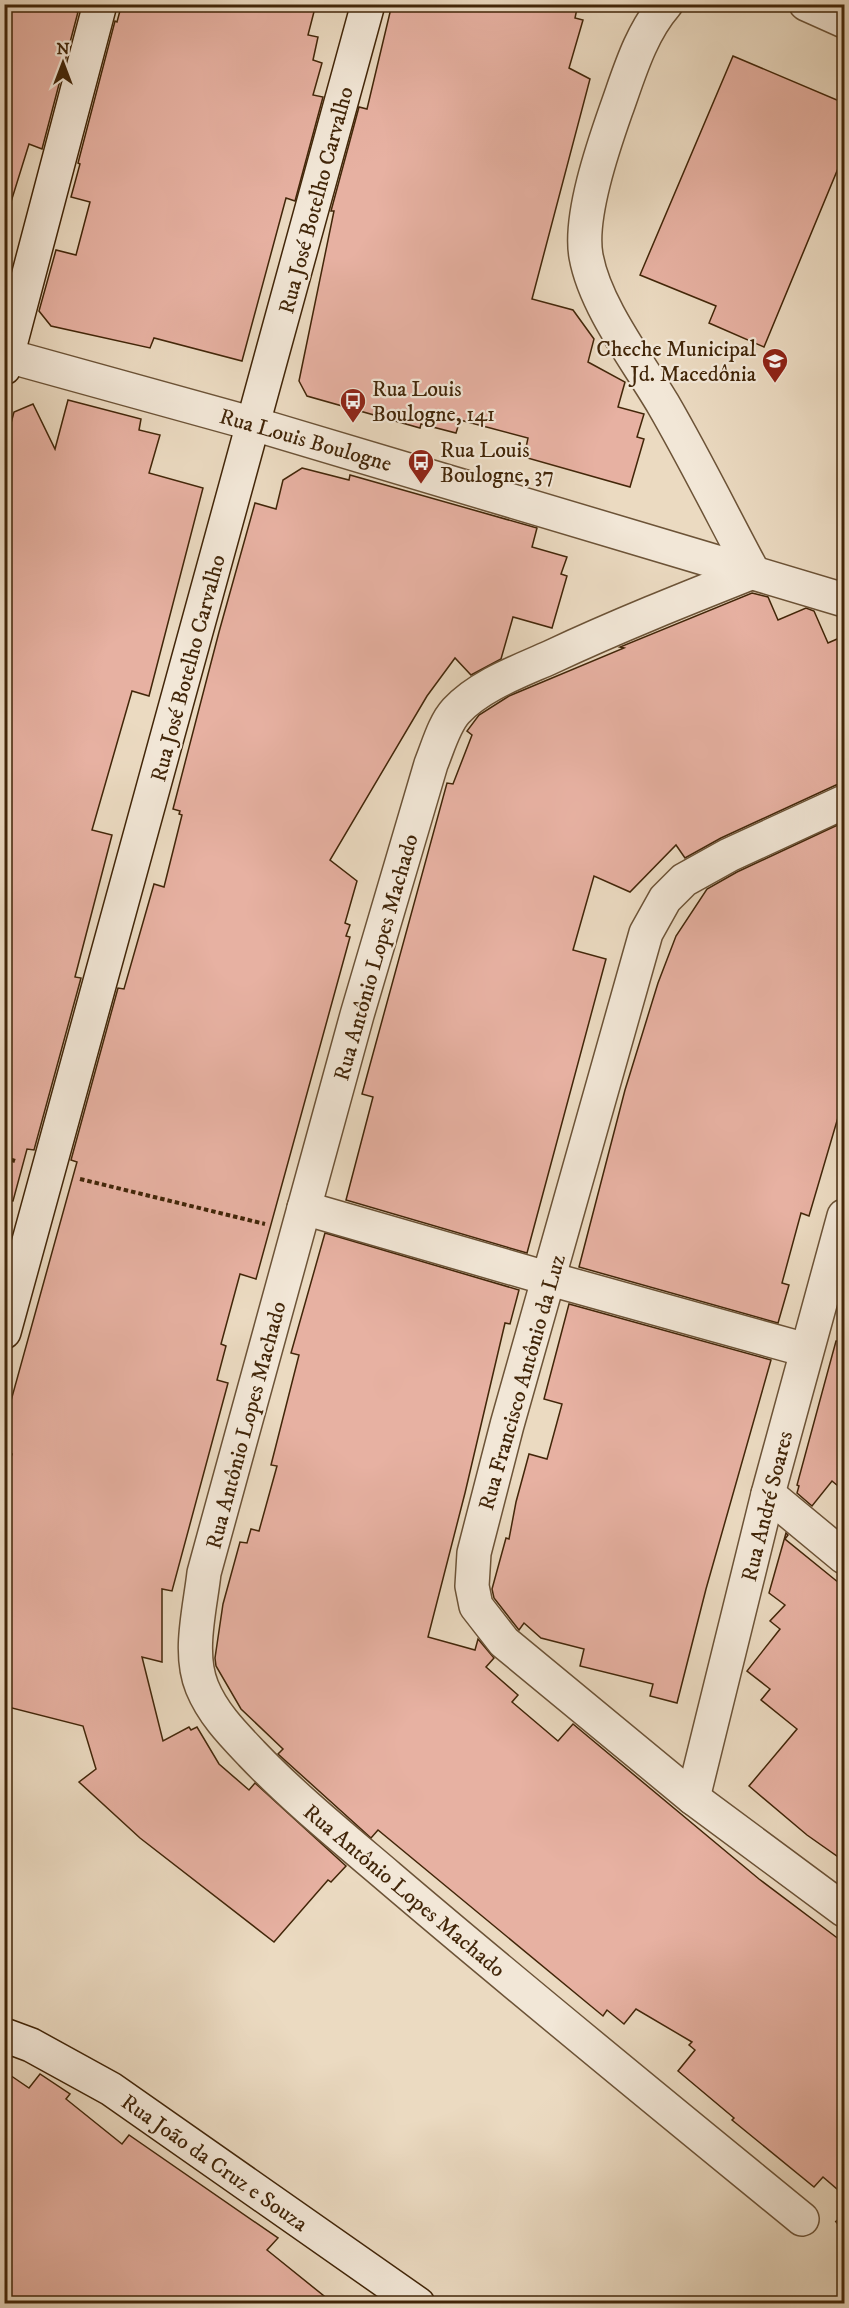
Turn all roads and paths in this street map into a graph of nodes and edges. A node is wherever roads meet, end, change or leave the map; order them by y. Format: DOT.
graph roads {
  1 [pos="100,4"];
  2 [pos="368,4"];
  3 [pos="666,4"];
  4 [pos="806,4"];
  5 [pos="844,21"];
  6 [pos="6,362"];
  7 [pos="254,424"];
  8 [pos="753,572"];
  9 [pos="844,600"];
  10 [pos="844,802"];
  11 [pos="4,1157"];
  12 [pos="48,1171"];
  13 [pos="301,1220"];
  14 [pos="844,1221"];
  15 [pos="550,1279"];
  16 [pos="4,1332"];
  17 [pos="806,1350"];
  18 [pos="768,1494"];
  19 [pos="844,1557"];
  20 [pos="693,1798"];
  21 [pos="844,1910"];
  22 [pos="4,2035"];
  23 [pos="802,2219"];
  24 [pos="418,2304"];
  1 -- 6 [label="street"];
  2 -- 7 [label="street, Rua José Botelho Carvalho"];
  3 -- 8 [label="street"];
  4 -- 5 [label="street"];
  6 -- 7 [label="street, Rua Louis Boulogne"];
  7 -- 8 [label="street, Rua Louis Boulogne"];
  7 -- 12 [label="street, Rua José Botelho Carvalho"];
  8 -- 9 [label="street, Rua Louis Boulogne"];
  8 -- 13 [label="street, Rua Antônio Lopes Machado"];
  10 -- 15 [label="street, Rua Francisco Antônio da Luz"];
  11 -- 12 [label="path"];
  12 -- 13 [label="path"];
  12 -- 16 [label="street, Rua José Botelho Carvalho"];
  13 -- 15 [label="street"];
  13 -- 23 [label="street, Rua Antônio Lopes Machado"];
  14 -- 17 [label="street, Rua André Soares"];
  15 -- 17 [label="street"];
  15 -- 20 [label="street, Rua Francisco Antônio da Luz"];
  17 -- 18 [label="street, Rua André Soares"];
  18 -- 19 [label="street"];
  18 -- 20 [label="street, Rua André Soares"];
  20 -- 21 [label="street, Rua Francisco Antônio da Luz"];
  22 -- 24 [label="street, Rua João da Cruz e Souza"];
}
